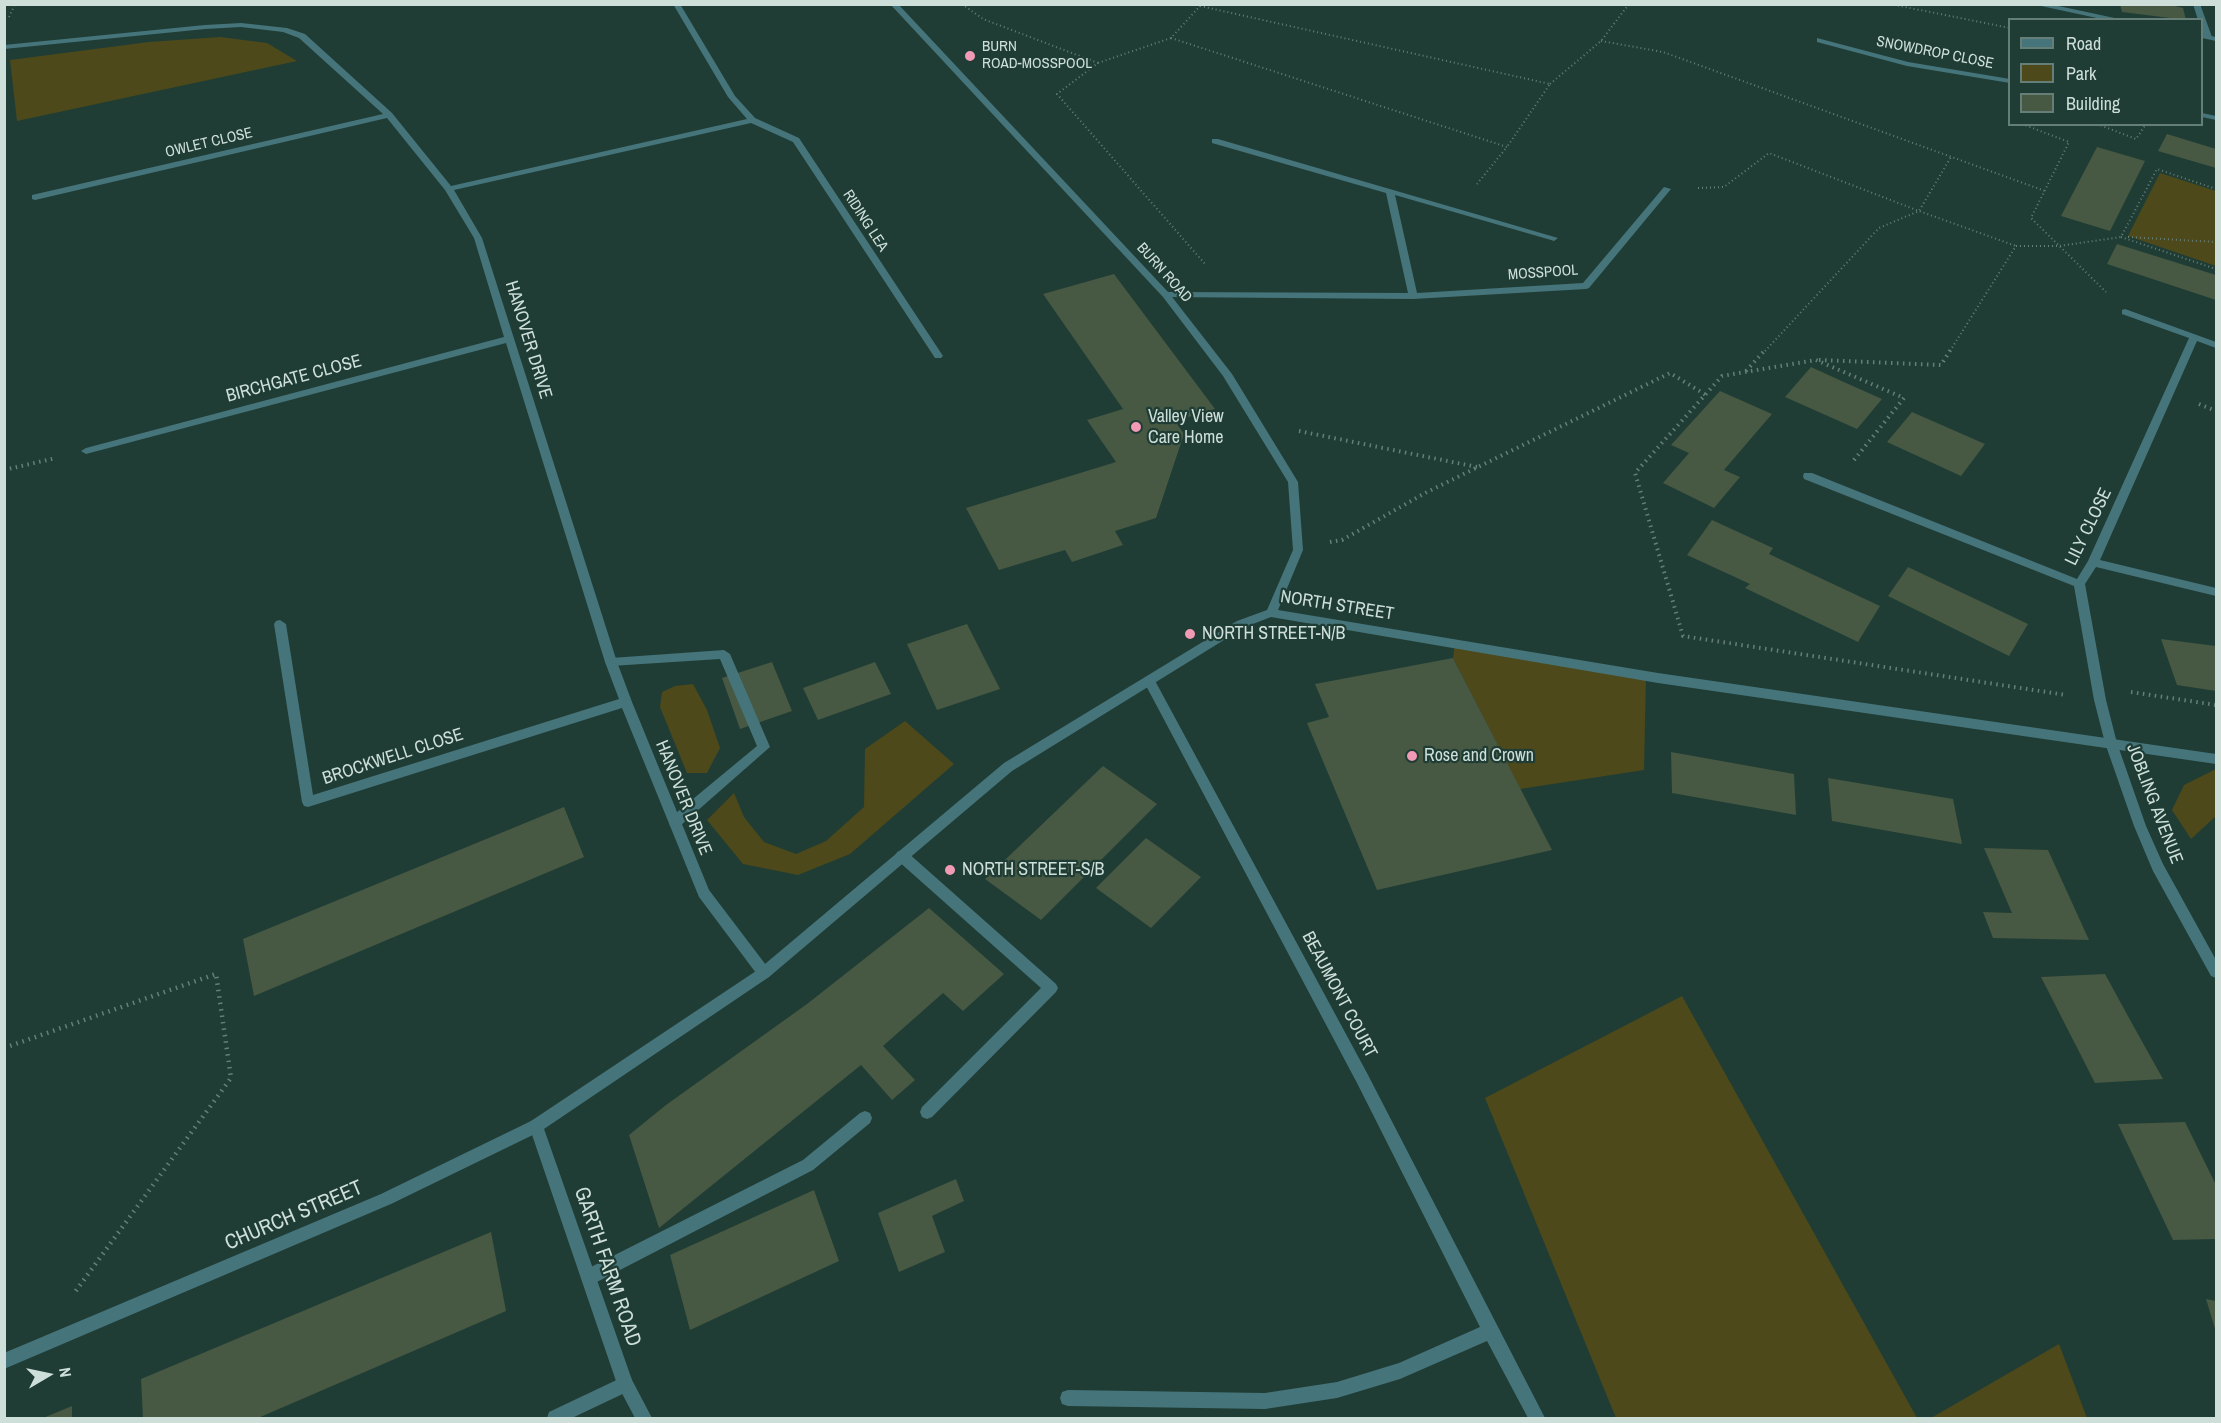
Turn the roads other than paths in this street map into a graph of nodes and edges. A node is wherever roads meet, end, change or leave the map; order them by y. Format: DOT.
graph roads {
  1 [pos="676,4"];
  2 [pos="893,4"];
  3 [pos="2035,4"];
  4 [pos="2196,4"];
  5 [pos="2110,18"];
  6 [pos="2202,18"];
  7 [pos="2203,22"];
  8 [pos="2209,37"];
  9 [pos="1820,40"];
  10 [pos="4,47"];
  11 [pos="2008,81"];
  12 [pos="389,115"];
  13 [pos="752,120"];
  14 [pos="1215,141"];
  15 [pos="449,189"];
  16 [pos="1667,189"];
  17 [pos="1390,191"];
  18 [pos="35,197"];
  19 [pos="1554,238"];
  20 [pos="1167,295"];
  21 [pos="1413,296"];
  22 [pos="2125,312"];
  23 [pos="2194,337"];
  24 [pos="510,339"];
  25 [pos="2217,345"];
  26 [pos="938,356"];
  27 [pos="86,451"];
  28 [pos="1808,476"];
  29 [pos="2093,561"];
  30 [pos="2079,584"];
  31 [pos="2217,592"];
  32 [pos="1271,613"];
  33 [pos="280,624"];
  34 [pos="611,662"];
  35 [pos="1149,680"];
  36 [pos="626,702"];
  37 [pos="2111,743"];
  38 [pos="2217,759"];
  39 [pos="675,822"];
  40 [pos="902,856"];
  41 [pos="2217,972"];
  42 [pos="764,973"];
  43 [pos="927,1112"];
  44 [pos="865,1118"];
  45 [pos="536,1126"];
  46 [pos="589,1277"];
  47 [pos="1490,1331"];
  48 [pos="4,1361"];
  49 [pos="625,1384"];
  50 [pos="1068,1398"];
  51 [pos="555,1419"];
  52 [pos="644,1419"];
  53 [pos="1538,1419"];
  1 -- 13 [label="street"];
  2 -- 20 [label="street, BURN ROAD"];
  3 -- 5 [label="street"];
  4 -- 6 [label="street"];
  7 -- 8 [label="street"];
  9 -- 11 [label="street, SNOWDROP CLOSE"];
  10 -- 12 [label="street, HANOVER DRIVE"];
  12 -- 15 [label="street, HANOVER DRIVE"];
  12 -- 18 [label="street, OWLET CLOSE"];
  13 -- 15 [label="street"];
  13 -- 26 [label="street, RIDING LEA"];
  14 -- 17 [label="street, MOSSPOOL"];
  15 -- 24 [label="street, HANOVER DRIVE"];
  16 -- 21 [label="street, MOSSPOOL"];
  17 -- 19 [label="street, MOSSPOOL"];
  17 -- 21 [label="street"];
  20 -- 21 [label="street, MOSSPOOL"];
  20 -- 32 [label="street, BURN ROAD"];
  22 -- 23 [label="street"];
  23 -- 25 [label="street"];
  23 -- 29 [label="street, LILY CLOSE"];
  24 -- 27 [label="street, BIRCHGATE CLOSE"];
  24 -- 34 [label="street, HANOVER DRIVE"];
  28 -- 30 [label="street"];
  29 -- 30 [label="street, LILY CLOSE"];
  29 -- 31 [label="street"];
  30 -- 37 [label="street, LILY CLOSE"];
  32 -- 35 [label="street, NORTH STREET"];
  32 -- 37 [label="street, NORTH STREET"];
  33 -- 36 [label="street, BROCKWELL CLOSE"];
  34 -- 36 [label="street, HANOVER DRIVE"];
  34 -- 39 [label="street"];
  35 -- 40 [label="street, NORTH STREET"];
  35 -- 47 [label="street, BEAUMONT COURT"];
  36 -- 39 [label="street, HANOVER DRIVE"];
  37 -- 38 [label="street"];
  37 -- 41 [label="street, JOBLING AVENUE"];
  39 -- 42 [label="street, HANOVER DRIVE"];
  40 -- 42 [label="street, NORTH STREET"];
  40 -- 43 [label="street"];
  42 -- 45 [label="street, CHURCH STREET"];
  44 -- 46 [label="street"];
  45 -- 46 [label="street, GARTH FARM ROAD"];
  45 -- 48 [label="street, CHURCH STREET"];
  46 -- 49 [label="street, GARTH FARM ROAD"];
  47 -- 50 [label="street"];
  47 -- 53 [label="street, BEAUMONT COURT"];
  49 -- 51 [label="street"];
  49 -- 52 [label="street, GARTH FARM ROAD"];
}
